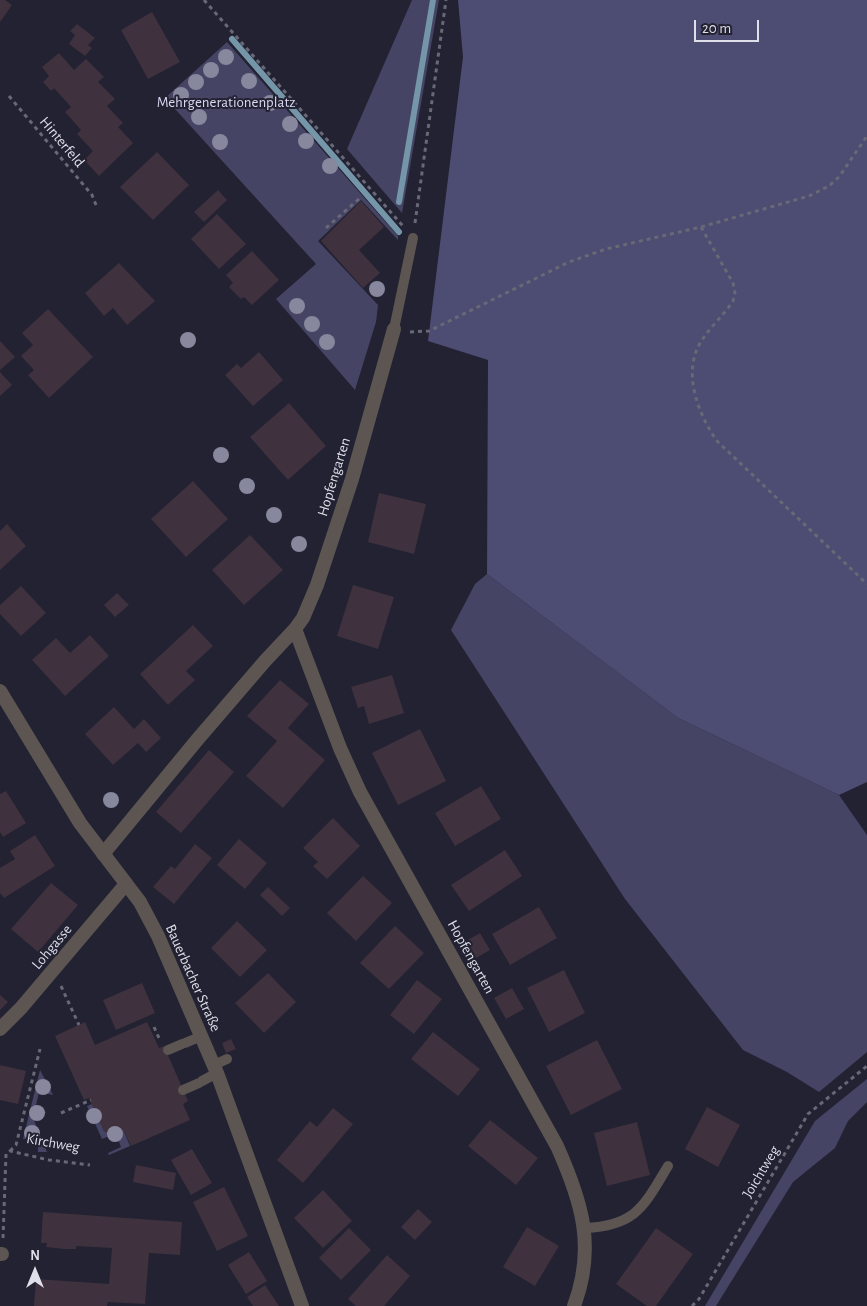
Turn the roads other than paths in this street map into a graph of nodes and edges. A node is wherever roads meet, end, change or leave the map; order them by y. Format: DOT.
graph roads {
  1 [pos="413,238"];
  2 [pos="394,329"];
  3 [pos="296,629"];
  4 [pos="0,691"];
  5 [pos="103,854"];
  6 [pos="126,884"];
  7 [pos="0,1029"];
  8 [pos="202,1036"];
  9 [pos="168,1050"];
  10 [pos="227,1060"];
  11 [pos="215,1069"];
  12 [pos="183,1090"];
  13 [pos="668,1166"];
  14 [pos="585,1228"];
  15 [pos="302,1306"];
  16 [pos="574,1306"];
  1 -- 2 [label="lane"];
  2 -- 3 [label="street, Hopfengarten"];
  3 -- 5 [label="street, Hopfengarten"];
  3 -- 14 [label="street, Hopfengarten"];
  4 -- 5 [label="street, Bauerbacher Straße"];
  5 -- 6 [label="street, Bauerbacher Straße"];
  6 -- 7 [label="street, Lohgasse"];
  6 -- 8 [label="street, Bauerbacher Straße"];
  8 -- 9 [label="lane"];
  8 -- 11 [label="street, Bauerbacher Straße"];
  10 -- 11 [label="lane"];
  11 -- 12 [label="lane"];
  11 -- 15 [label="street, Bauerbacher Straße"];
  13 -- 14 [label="lane"];
  14 -- 16 [label="street, Hopfengarten"];
}
